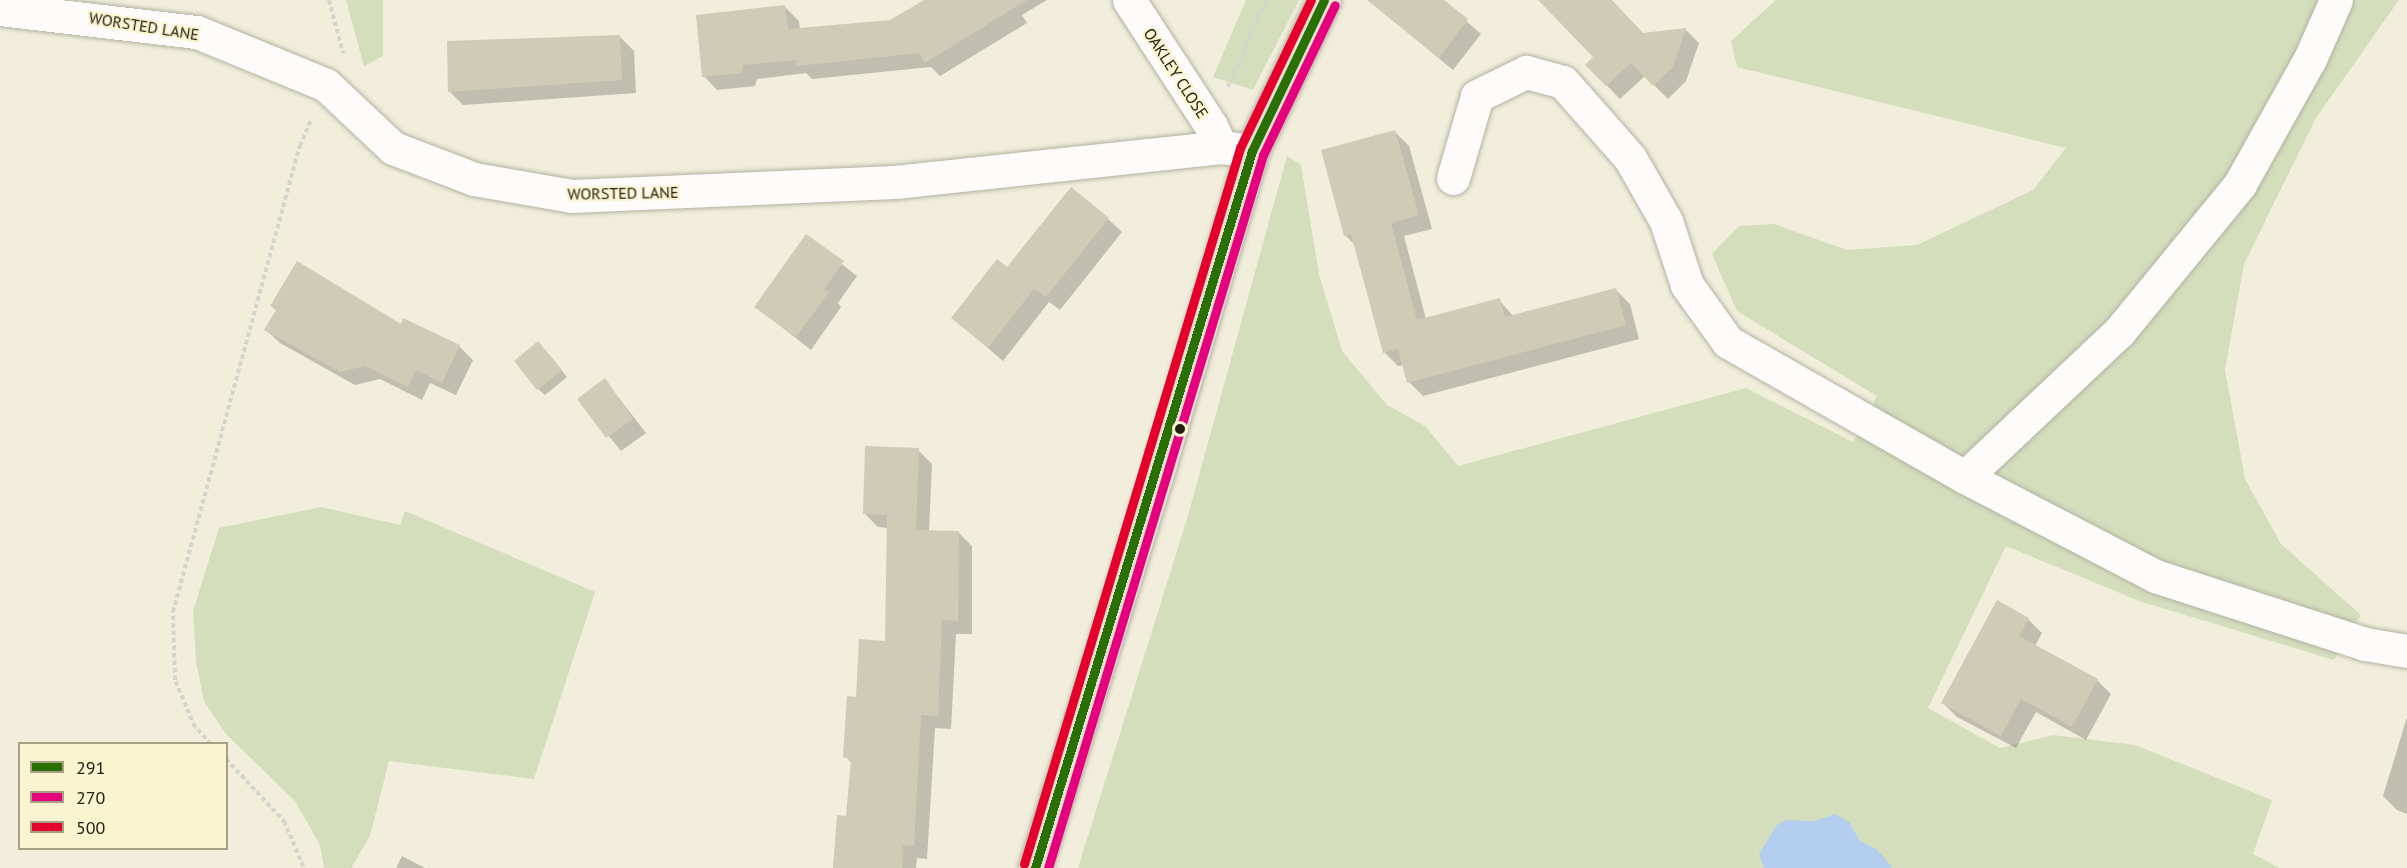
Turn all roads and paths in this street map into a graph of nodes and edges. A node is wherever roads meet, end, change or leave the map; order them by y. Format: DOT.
graph roads {
  1 [pos="329,0"];
  2 [pos="1129,0"];
  3 [pos="1266,0"];
  4 [pos="1324,0"];
  5 [pos="2336,0"];
  6 [pos="0,9"];
  7 [pos="327,85"];
  8 [pos="1228,142"];
  9 [pos="1453,178"];
  10 [pos="1965,477"];
  11 [pos="2407,651"];
  12 [pos="209,742"];
  13 [pos="228,761"];
  14 [pos="304,868"];
  15 [pos="1035,868"];
  1 -- 7 [label="path"];
  2 -- 8 [label="street, OAKLEY CLOSE"];
  3 -- 8 [label="path"];
  4 -- 8 [label="highway"];
  5 -- 10 [label="street"];
  6 -- 7 [label="street, WORSTED LANE"];
  7 -- 8 [label="street, WORSTED LANE"];
  7 -- 12 [label="path"];
  8 -- 15 [label="highway"];
  9 -- 10 [label="street"];
  10 -- 11 [label="street"];
  13 -- 14 [label="path"];
}
